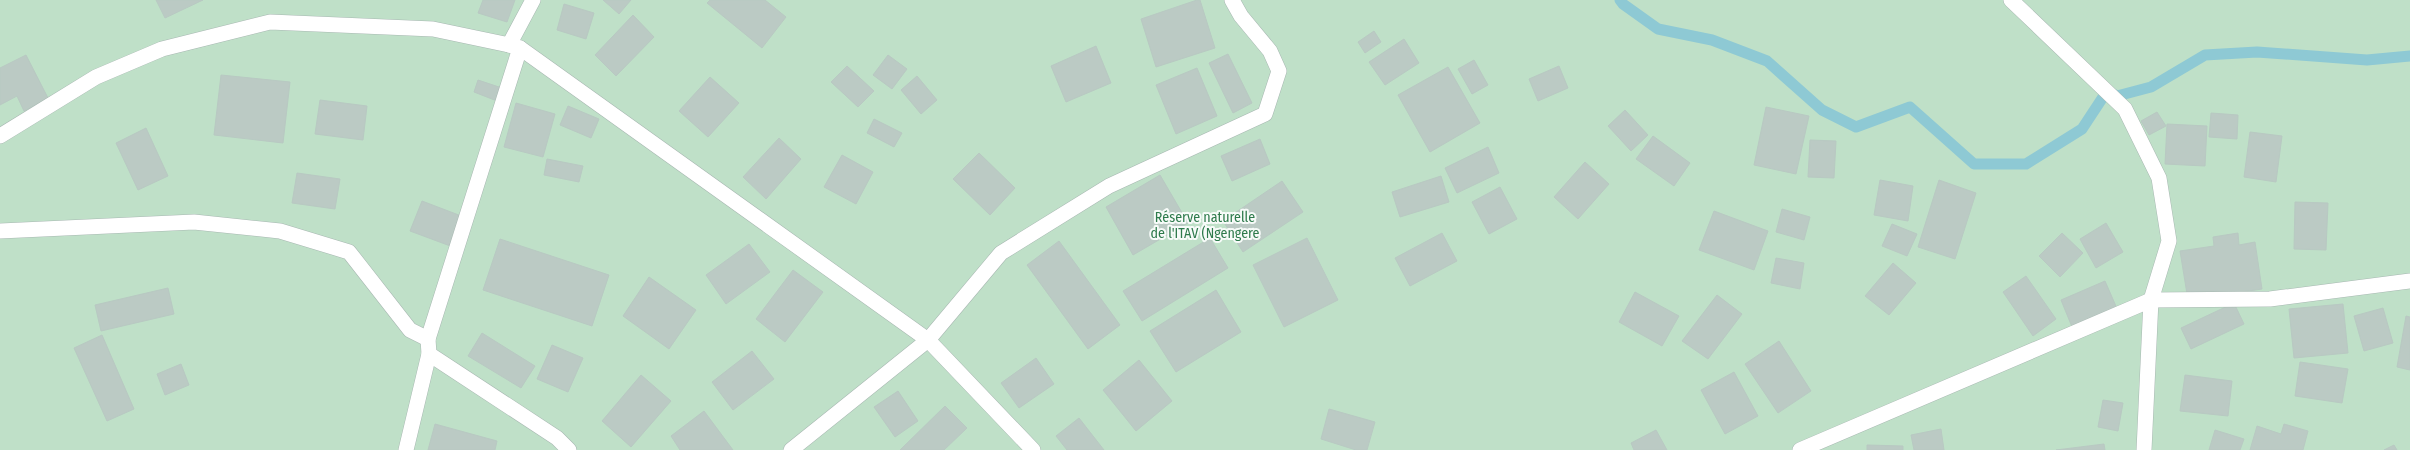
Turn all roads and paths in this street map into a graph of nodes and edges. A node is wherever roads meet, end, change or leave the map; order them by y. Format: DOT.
graph roads {
  1 [pos="533,0"];
  2 [pos="1232,0"];
  3 [pos="2011,0"];
  4 [pos="515,47"];
  5 [pos="0,136"];
  6 [pos="0,231"];
  7 [pos="2410,281"];
  8 [pos="2151,300"];
  9 [pos="928,340"];
  10 [pos="428,347"];
  11 [pos="406,450"];
  12 [pos="569,450"];
  13 [pos="791,450"];
  14 [pos="1033,450"];
  15 [pos="1800,450"];
  16 [pos="2144,450"];
  1 -- 4 [label="street"];
  2 -- 9 [label="street"];
  3 -- 8 [label="street"];
  4 -- 5 [label="street"];
  4 -- 9 [label="street"];
  4 -- 10 [label="street"];
  6 -- 10 [label="street"];
  7 -- 8 [label="street"];
  8 -- 15 [label="street"];
  8 -- 16 [label="street"];
  9 -- 13 [label="street"];
  9 -- 14 [label="street"];
  10 -- 11 [label="street"];
  10 -- 12 [label="street"];
}
